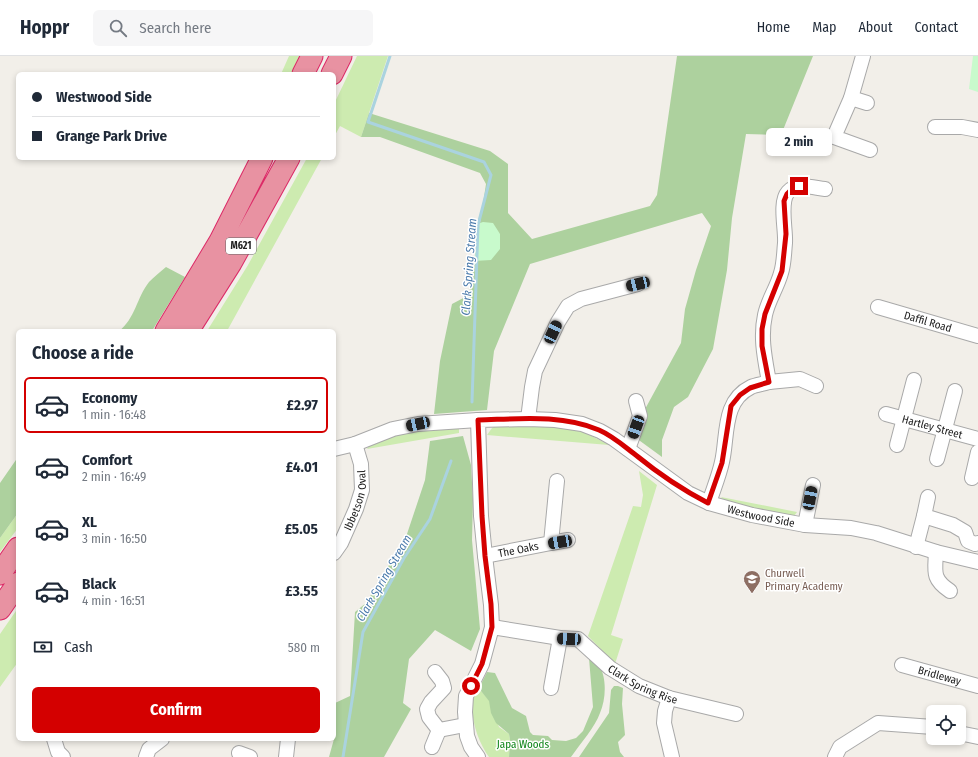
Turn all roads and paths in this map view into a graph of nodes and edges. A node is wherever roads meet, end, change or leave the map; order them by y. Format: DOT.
graph roads {
  1 [pos="341,56"];
  2 [pos="863,56"];
  3 [pos="333,72"];
  4 [pos="851,98"];
  5 [pos="867,104"];
  6 [pos="935,127"];
  7 [pos="978,130"];
  8 [pos="870,150"];
  9 [pos="261,160"];
  10 [pos="288,160"];
  11 [pos="825,189"];
  12 [pos="638,284"];
  13 [pos="878,307"];
  14 [pos="167,329"];
  15 [pos="189,329"];
  16 [pos="978,336"];
  17 [pos="914,380"];
  18 [pos="769,382"];
  19 [pos="816,386"];
  20 [pos="955,390"];
  21 [pos="636,401"];
  22 [pos="886,414"];
  23 [pos="904,418"];
  24 [pos="528,419"];
  25 [pos="478,420"];
  26 [pos="944,429"];
  27 [pos="978,439"];
  28 [pos="355,444"];
  29 [pos="897,445"];
  30 [pos="336,449"];
  31 [pos="628,449"];
  32 [pos="978,452"];
  33 [pos="937,459"];
  34 [pos="972,478"];
  35 [pos="557,480"];
  36 [pos="813,485"];
  37 [pos="928,497"];
  38 [pos="708,503"];
  39 [pos="924,516"];
  40 [pos="805,525"];
  41 [pos="568,540"];
  42 [pos="551,543"];
  43 [pos="978,543"];
  44 [pos="336,545"];
  45 [pos="916,547"];
  46 [pos="16,551"];
  47 [pos="936,552"];
  48 [pos="485,556"];
  49 [pos="978,562"];
  50 [pos="0,574"];
  51 [pos="16,586"];
  52 [pos="950,591"];
  53 [pos="0,609"];
  54 [pos="492,627"];
  55 [pos="560,638"];
  56 [pos="902,665"];
  57 [pos="435,672"];
  58 [pos="978,686"];
  59 [pos="550,688"];
  60 [pos="669,698"];
  61 [pos="736,714"];
  62 [pos="465,725"];
  63 [pos="926,726"];
  64 [pos="439,730"];
  65 [pos="966,734"];
  66 [pos="978,737"];
  67 [pos="159,741"];
  68 [pos="288,741"];
  69 [pos="432,747"];
  70 [pos="146,757"];
  71 [pos="286,757"];
  72 [pos="478,757"];
  73 [pos="672,757"];
  74 [pos="835,757"];
  1 -- 3 [label="highway"];
  2 -- 4 [label="street"];
  4 -- 5 [label="street"];
  4 -- 8 [label="street"];
  6 -- 7 [label="street"];
  9 -- 14 [label="highway, M621"];
  10 -- 15 [label="highway, M621"];
  11 -- 18 [label="street"];
  12 -- 24 [label="street"];
  13 -- 16 [label="street, Daffil Road"];
  17 -- 23 [label="street"];
  18 -- 19 [label="street"];
  18 -- 38 [label="street"];
  20 -- 26 [label="street"];
  21 -- 31 [label="street"];
  22 -- 23 [label="street, Hartley Street"];
  23 -- 26 [label="street, Hartley Street"];
  23 -- 29 [label="street"];
  24 -- 25 [label="street, Westwood Side"];
  24 -- 31 [label="street, Westwood Side"];
  25 -- 28 [label="street"];
  25 -- 48 [label="street"];
  26 -- 27 [label="street, Hartley Street"];
  26 -- 33 [label="street"];
  28 -- 30 [label="street"];
  28 -- 44 [label="street, Ibbetson Oval"];
  31 -- 38 [label="street, Westwood Side"];
  32 -- 34 [label="street"];
  35 -- 42 [label="street, The Oaks"];
  36 -- 40 [label="street"];
  37 -- 39 [label="street"];
  38 -- 40 [label="street, Westwood Side"];
  39 -- 43 [label="street"];
  39 -- 45 [label="street"];
  40 -- 45 [label="street, Westwood Side"];
  41 -- 42 [label="street, The Oaks"];
  42 -- 48 [label="street, The Oaks"];
  45 -- 47 [label="street, Westwood Side"];
  46 -- 50 [label="highway"];
  47 -- 49 [label="street, Westwood Side"];
  47 -- 52 [label="street"];
  48 -- 54 [label="street"];
  51 -- 53 [label="highway"];
  54 -- 55 [label="street, Clark Spring Rise"];
  54 -- 62 [label="street"];
  55 -- 59 [label="street"];
  55 -- 60 [label="street, Clark Spring Rise"];
  56 -- 58 [label="street, Bridleway"];
  57 -- 64 [label="street"];
  60 -- 61 [label="street, Clark Spring Rise"];
  60 -- 73 [label="street"];
  62 -- 64 [label="street"];
  62 -- 72 [label="street"];
  63 -- 74 [label="street"];
  64 -- 69 [label="street"];
  65 -- 66 [label="street"];
  67 -- 70 [label="street"];
  68 -- 71 [label="street"];
}
